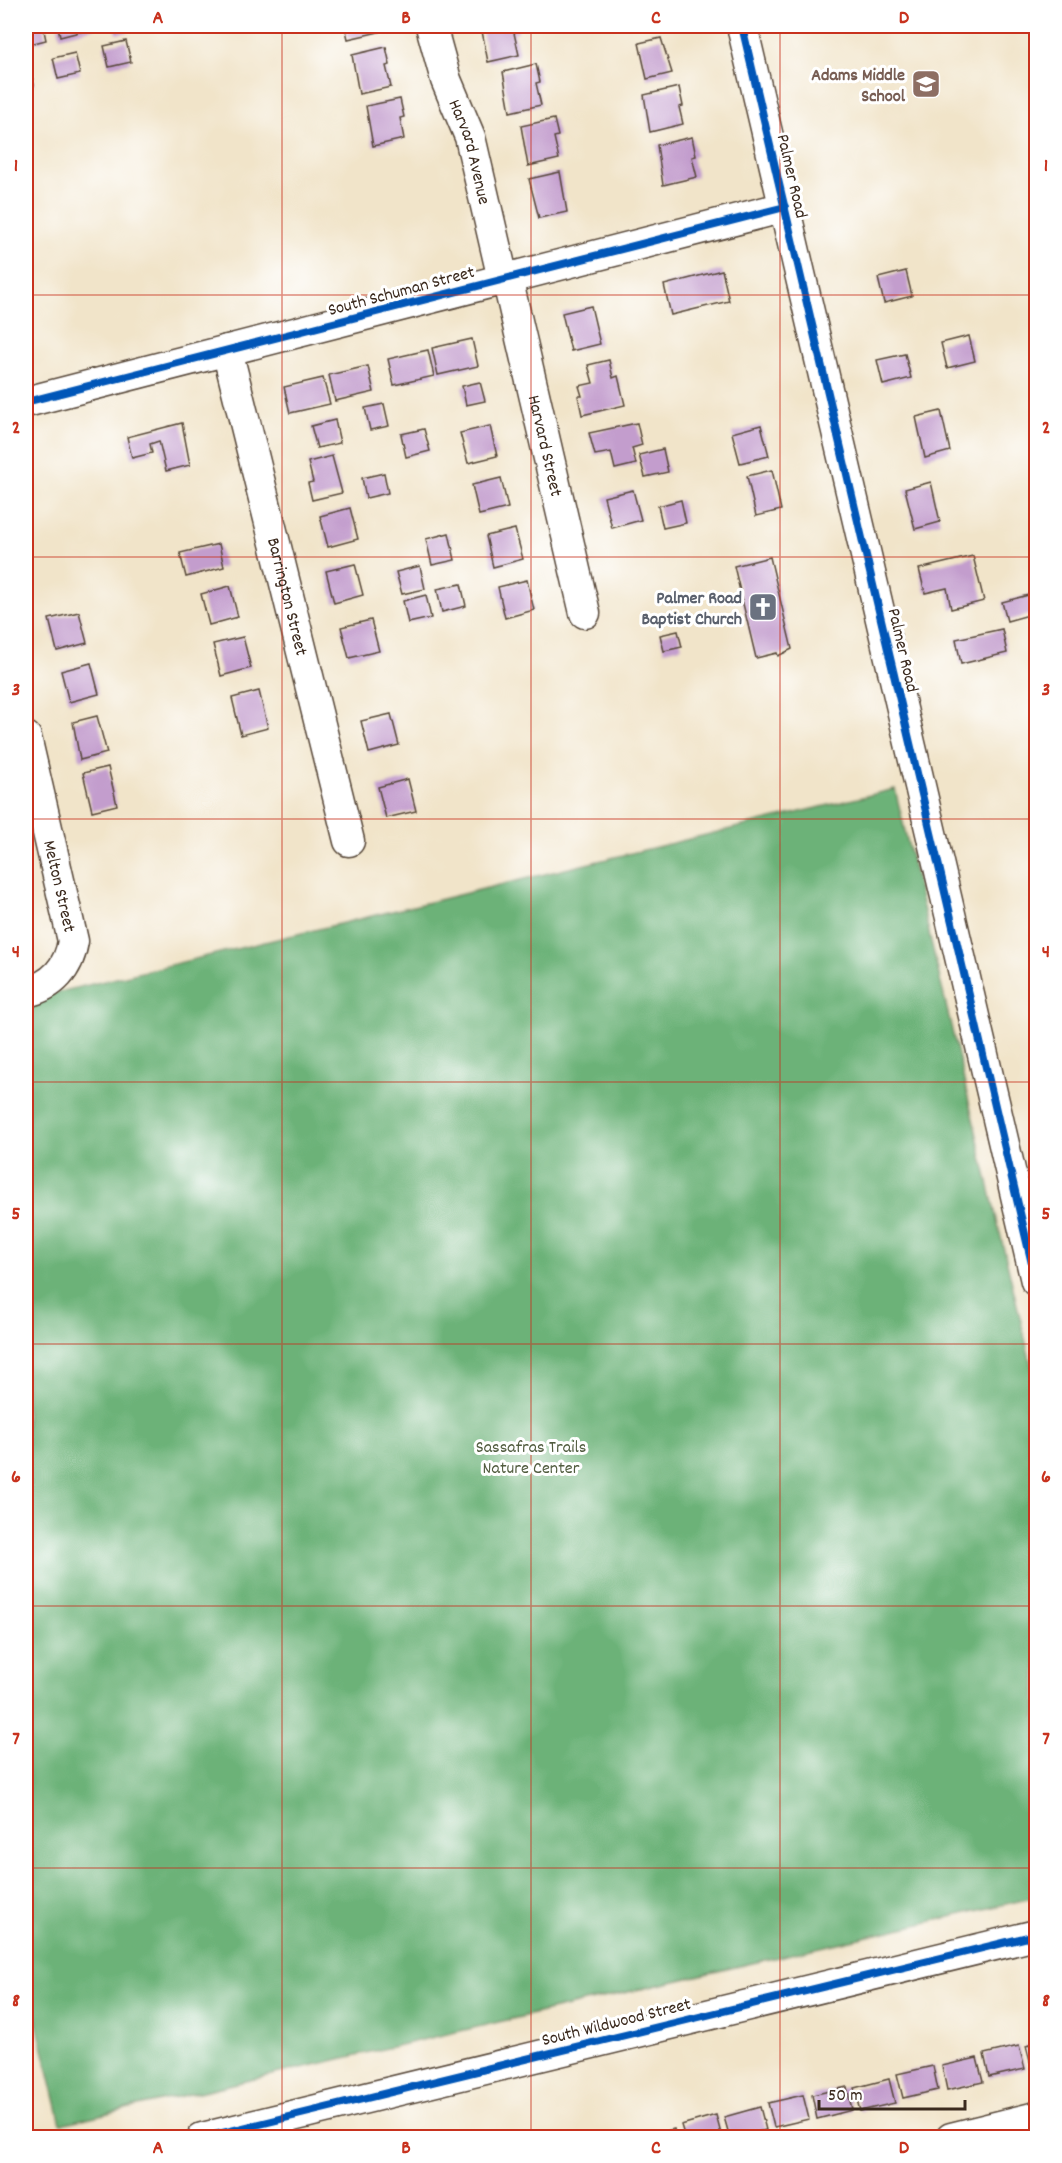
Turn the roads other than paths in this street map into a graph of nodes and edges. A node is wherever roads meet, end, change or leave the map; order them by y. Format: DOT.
graph roads {
  1 [pos="431,26"];
  2 [pos="742,26"];
  3 [pos="785,207"];
  4 [pos="505,278"];
  5 [pos="227,351"];
  6 [pos="26,402"];
  7 [pos="585,613"];
  8 [pos="26,737"];
  9 [pos="349,841"];
  10 [pos="26,992"];
  11 [pos="1036,1281"];
  12 [pos="1036,1935"];
  13 [pos="1036,2117"];
  14 [pos="202,2138"];
  15 [pos="951,2138"];
  1 -- 4 [label="street, Harvard Avenue"];
  2 -- 3 [label="street, Palmer Road"];
  3 -- 4 [label="street, South Schuman Street"];
  3 -- 11 [label="street, Palmer Road"];
  4 -- 5 [label="street, South Schuman Street"];
  4 -- 7 [label="street, Harvard Street"];
  5 -- 6 [label="street, South Schuman Street"];
  5 -- 9 [label="street, Barrington Street"];
  8 -- 10 [label="street, Melton Street"];
  12 -- 14 [label="street, South Wildwood Street"];
  13 -- 15 [label="street"];
}
